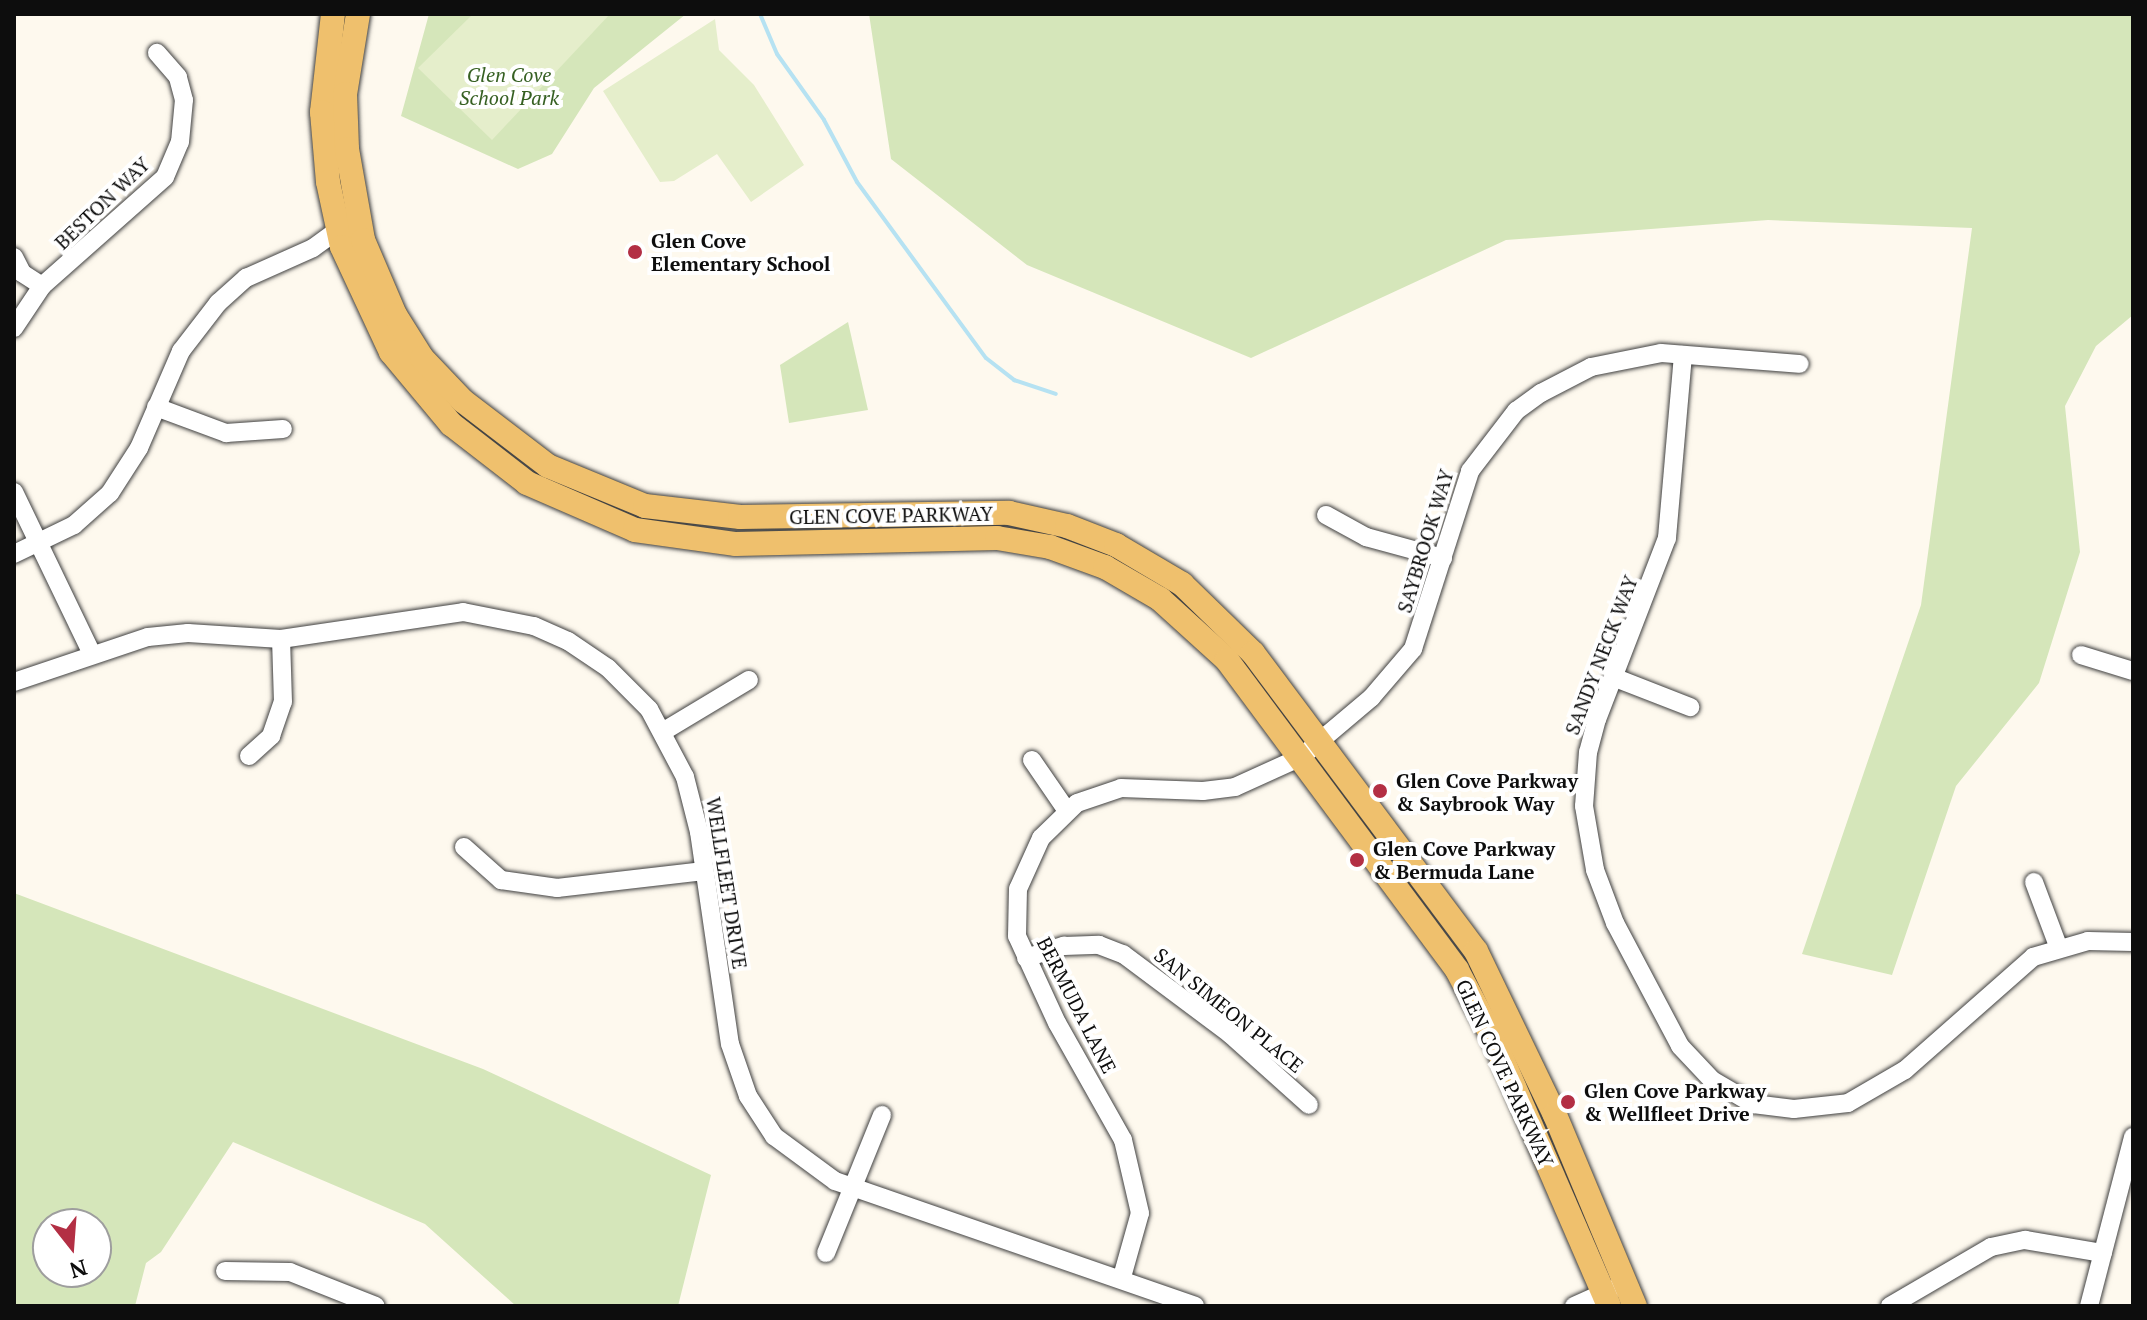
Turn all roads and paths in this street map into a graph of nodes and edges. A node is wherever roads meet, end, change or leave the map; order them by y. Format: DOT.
graph roads {
  1 [pos="333,14"];
  2 [pos="358,14"];
  3 [pos="157,53"];
  4 [pos="340,239"];
  5 [pos="14,257"];
  6 [pos="42,286"];
  7 [pos="14,328"];
  8 [pos="1683,355"];
  9 [pos="1800,364"];
  10 [pos="156,407"];
  11 [pos="283,429"];
  12 [pos="14,492"];
  13 [pos="1326,515"];
  14 [pos="40,544"];
  15 [pos="14,554"];
  16 [pos="1443,558"];
  17 [pos="281,639"];
  18 [pos="91,652"];
  19 [pos="2081,655"];
  20 [pos="2133,671"];
  21 [pos="1613,677"];
  22 [pos="749,680"];
  23 [pos="14,682"];
  24 [pos="1690,707"];
  25 [pos="664,731"];
  26 [pos="1310,748"];
  27 [pos="249,756"];
  28 [pos="1032,760"];
  29 [pos="1067,811"];
  30 [pos="464,847"];
  31 [pos="704,871"];
  32 [pos="2034,882"];
  33 [pos="2133,942"];
  34 [pos="2058,946"];
  35 [pos="1026,958"];
  36 [pos="1309,1105"];
  37 [pos="882,1115"];
  38 [pos="2133,1137"];
  39 [pos="854,1187"];
  40 [pos="826,1253"];
  41 [pos="2103,1253"];
  42 [pos="225,1271"];
  43 [pos="1122,1277"];
  44 [pos="1626,1283"];
  45 [pos="1606,1300"];
  46 [pos="376,1306"];
  47 [pos="1195,1306"];
  48 [pos="1574,1306"];
  49 [pos="1635,1306"];
  50 [pos="1890,1306"];
  51 [pos="2089,1306"];
  1 -- 4 [label="main road, GLEN COVE PARKWAY"];
  2 -- 26 [label="main road, GLEN COVE PARKWAY"];
  3 -- 6 [label="street, BESTON WAY"];
  4 -- 10 [label="street"];
  4 -- 26 [label="main road, GLEN COVE PARKWAY"];
  5 -- 6 [label="street"];
  6 -- 7 [label="street, BESTON WAY"];
  8 -- 9 [label="street, SAYBROOK WAY"];
  8 -- 16 [label="street, SAYBROOK WAY"];
  8 -- 21 [label="street, SANDY NECK WAY"];
  10 -- 11 [label="street"];
  10 -- 14 [label="street"];
  12 -- 14 [label="street"];
  13 -- 16 [label="street"];
  14 -- 15 [label="street"];
  14 -- 18 [label="street"];
  16 -- 26 [label="street, SAYBROOK WAY"];
  17 -- 18 [label="street, WELLFLEET DRIVE"];
  17 -- 25 [label="street, WELLFLEET DRIVE"];
  17 -- 27 [label="street"];
  18 -- 23 [label="street, WELLFLEET DRIVE"];
  19 -- 20 [label="street"];
  21 -- 24 [label="street"];
  21 -- 34 [label="street, SANDY NECK WAY"];
  22 -- 25 [label="street"];
  25 -- 31 [label="street, WELLFLEET DRIVE"];
  26 -- 29 [label="street, BERMUDA LANE"];
  26 -- 44 [label="main road, GLEN COVE PARKWAY"];
  26 -- 45 [label="main road, GLEN COVE PARKWAY"];
  28 -- 29 [label="street"];
  29 -- 35 [label="street, BERMUDA LANE"];
  30 -- 31 [label="street"];
  31 -- 39 [label="street, WELLFLEET DRIVE"];
  32 -- 34 [label="street"];
  33 -- 34 [label="street, SANDY NECK WAY"];
  35 -- 36 [label="street, SAN SIMEON PLACE"];
  35 -- 43 [label="street, BERMUDA LANE"];
  37 -- 39 [label="street"];
  38 -- 41 [label="street"];
  39 -- 40 [label="street"];
  39 -- 43 [label="street, WELLFLEET DRIVE"];
  41 -- 50 [label="street"];
  41 -- 51 [label="street"];
  42 -- 46 [label="street"];
  43 -- 47 [label="street, WELLFLEET DRIVE"];
  44 -- 45 [label="street"];
  44 -- 49 [label="main road, GLEN COVE PARKWAY"];
  45 -- 48 [label="street"];
}
